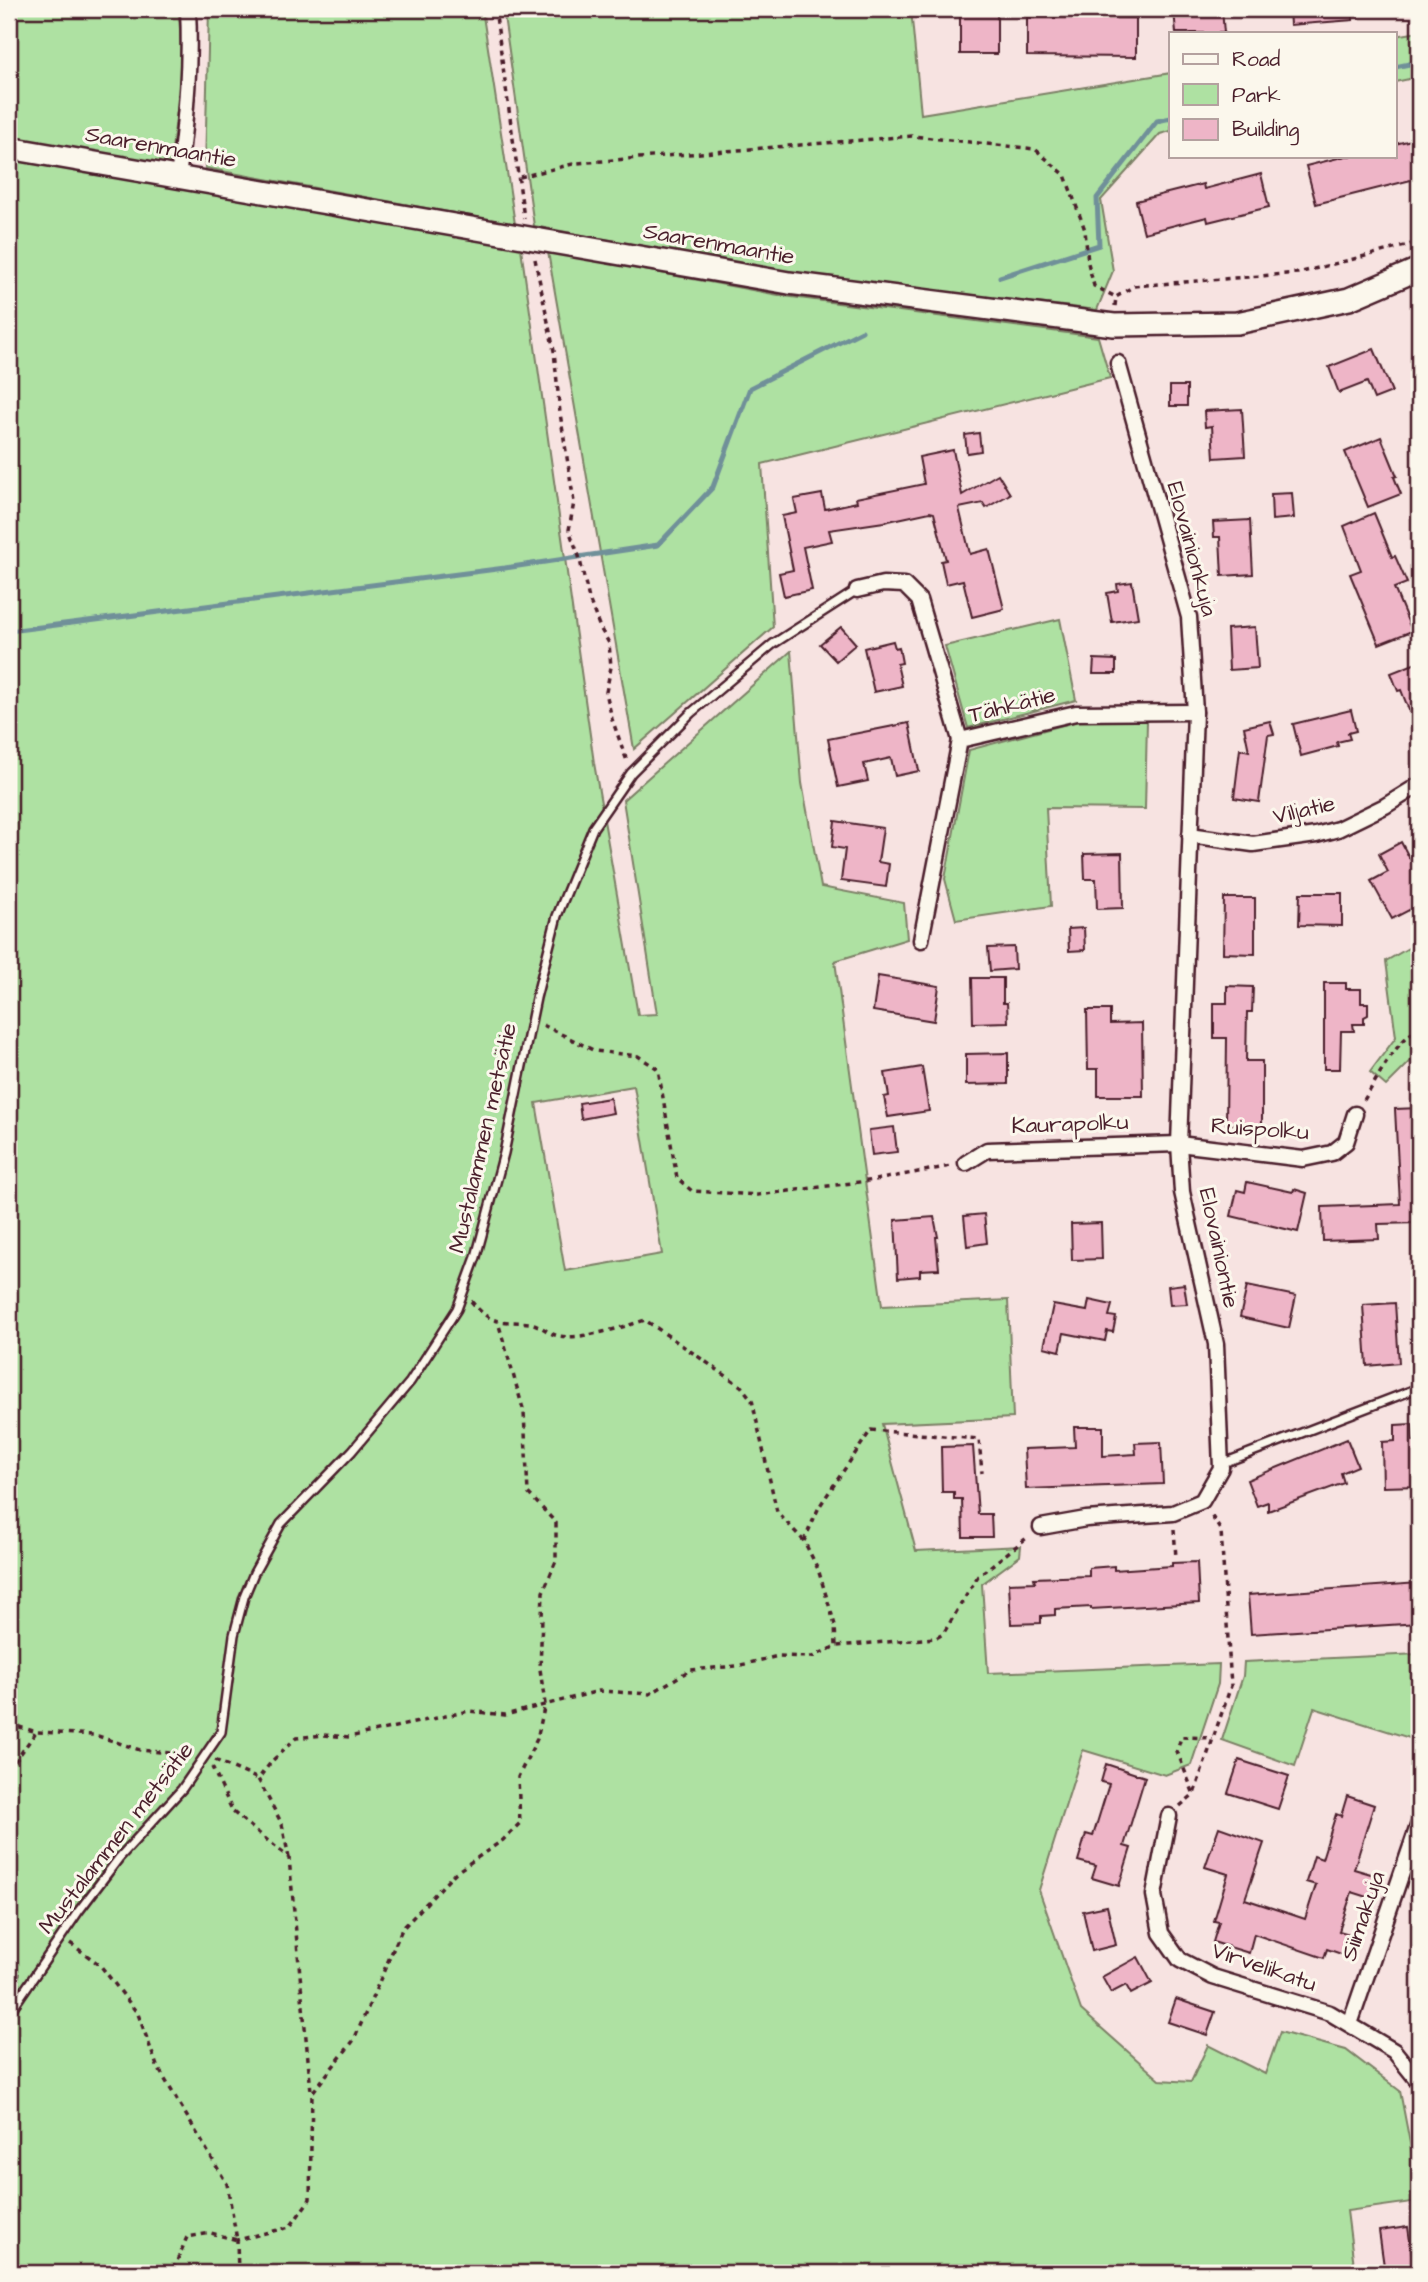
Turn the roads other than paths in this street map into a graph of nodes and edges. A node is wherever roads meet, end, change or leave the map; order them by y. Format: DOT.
graph roads {
  1 [pos="188,9"];
  2 [pos="9,148"];
  3 [pos="178,177"];
  4 [pos="1419,269"];
  5 [pos="1118,363"];
  6 [pos="857,590"];
  7 [pos="1195,712"];
  8 [pos="960,740"];
  9 [pos="1419,785"];
  10 [pos="1190,835"];
  11 [pos="921,940"];
  12 [pos="1355,1114"];
  13 [pos="1179,1144"];
  14 [pos="966,1163"];
  15 [pos="1413,1390"];
  16 [pos="1221,1464"];
  17 [pos="1041,1527"];
  18 [pos="1169,1816"];
  19 [pos="1419,1823"];
  20 [pos="9,2013"];
  21 [pos="1350,2024"];
  22 [pos="1419,2082"];
  1 -- 3 [label="street"];
  2 -- 3 [label="street, Saarenmaantie"];
  3 -- 4 [label="street, Saarenmaantie"];
  5 -- 7 [label="street, Elovainionkuja"];
  6 -- 8 [label="street"];
  6 -- 20 [label="lane, Mustalammen metsätie"];
  7 -- 8 [label="street, Tähkätie"];
  7 -- 10 [label="street, Elovainionkuja"];
  8 -- 11 [label="street, Tähkätie"];
  9 -- 10 [label="street, Viljatie"];
  10 -- 13 [label="street, Elovainiontie"];
  12 -- 13 [label="street, Ruispolku"];
  13 -- 14 [label="street, Kaurapolku"];
  13 -- 16 [label="street, Elovainiontie"];
  15 -- 16 [label="lane"];
  16 -- 17 [label="street, Elovainiontie"];
  18 -- 21 [label="street, Virvelikatu"];
  19 -- 21 [label="street, Siimakuja"];
  21 -- 22 [label="street, Virvelikatu"];
}
